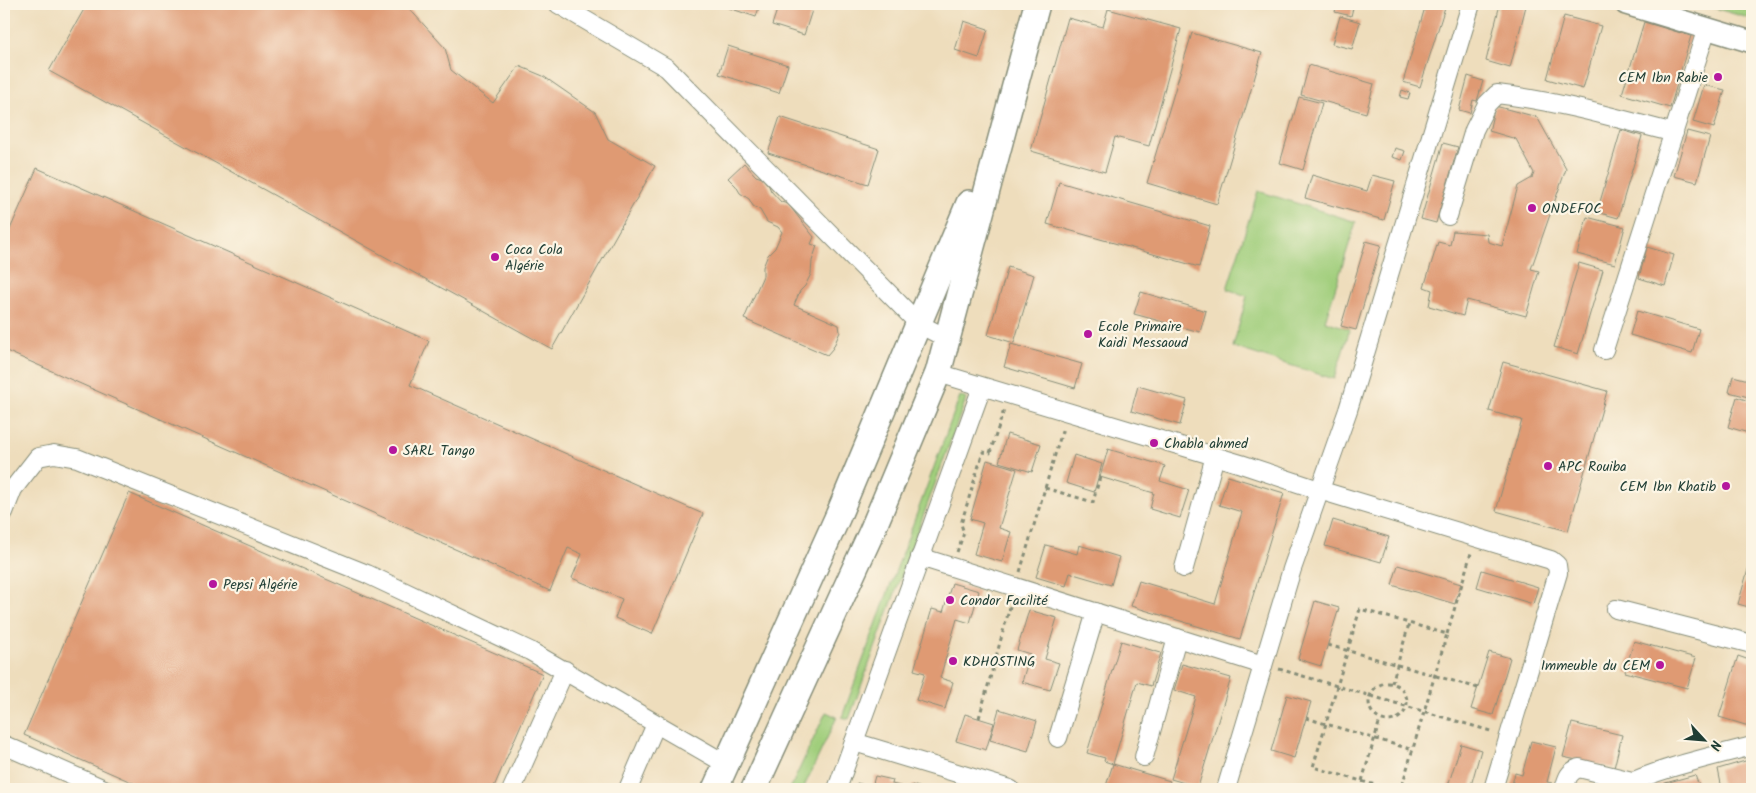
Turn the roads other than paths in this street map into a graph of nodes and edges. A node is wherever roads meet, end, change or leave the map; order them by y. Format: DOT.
graph roads {
  1 [pos="558,4"];
  2 [pos="1037,4"];
  3 [pos="1471,4"];
  4 [pos="1626,4"];
  5 [pos="1675,11"];
  6 [pos="1707,28"];
  7 [pos="1752,42"];
  8 [pos="1008,111"];
  9 [pos="1674,133"];
  10 [pos="1448,216"];
  11 [pos="919,324"];
  12 [pos="946,338"];
  13 [pos="1604,350"];
  14 [pos="938,373"];
  15 [pos="982,387"];
  16 [pos="1215,456"];
  17 [pos="1319,490"];
  18 [pos="4,512"];
  19 [pos="838,516"];
  20 [pos="872,531"];
  21 [pos="920,557"];
  22 [pos="1184,568"];
  23 [pos="1616,609"];
  24 [pos="1096,612"];
  25 [pos="1177,638"];
  26 [pos="1752,644"];
  27 [pos="1263,664"];
  28 [pos="565,670"];
  29 [pos="656,724"];
  30 [pos="1058,738"];
  31 [pos="854,742"];
  32 [pos="4,744"];
  33 [pos="1752,746"];
  34 [pos="1144,757"];
  35 [pos="726,764"];
  36 [pos="1624,785"];
  37 [pos="104,789"];
  38 [pos="512,789"];
  39 [pos="628,789"];
  40 [pos="715,789"];
  41 [pos="754,789"];
  42 [pos="837,789"];
  43 [pos="1010,789"];
  44 [pos="1226,789"];
  45 [pos="1492,789"];
  46 [pos="1564,789"];
  1 -- 11 [label="street"];
  2 -- 8 [label="highway"];
  3 -- 17 [label="street"];
  4 -- 5 [label="main road"];
  5 -- 6 [label="main road"];
  6 -- 7 [label="main road"];
  6 -- 9 [label="street"];
  8 -- 11 [label="highway"];
  8 -- 12 [label="highway"];
  9 -- 10 [label="street"];
  9 -- 13 [label="street"];
  11 -- 12 [label="street"];
  11 -- 19 [label="highway"];
  12 -- 14 [label="highway"];
  14 -- 15 [label="street"];
  14 -- 20 [label="highway"];
  15 -- 16 [label="street"];
  15 -- 21 [label="street"];
  16 -- 17 [label="street"];
  16 -- 22 [label="street"];
  17 -- 27 [label="street"];
  17 -- 45 [label="street"];
  18 -- 28 [label="street"];
  19 -- 20 [label="highway"];
  19 -- 35 [label="highway"];
  20 -- 41 [label="highway"];
  21 -- 24 [label="street"];
  21 -- 31 [label="street"];
  23 -- 26 [label="street"];
  24 -- 25 [label="street"];
  24 -- 30 [label="street"];
  25 -- 27 [label="street"];
  25 -- 34 [label="street"];
  27 -- 44 [label="street"];
  28 -- 29 [label="street"];
  28 -- 38 [label="street"];
  29 -- 35 [label="street"];
  29 -- 39 [label="street"];
  31 -- 42 [label="street"];
  31 -- 43 [label="street"];
  32 -- 37 [label="street"];
  33 -- 36 [label="street"];
  35 -- 40 [label="highway"];
  36 -- 46 [label="street"];
}
